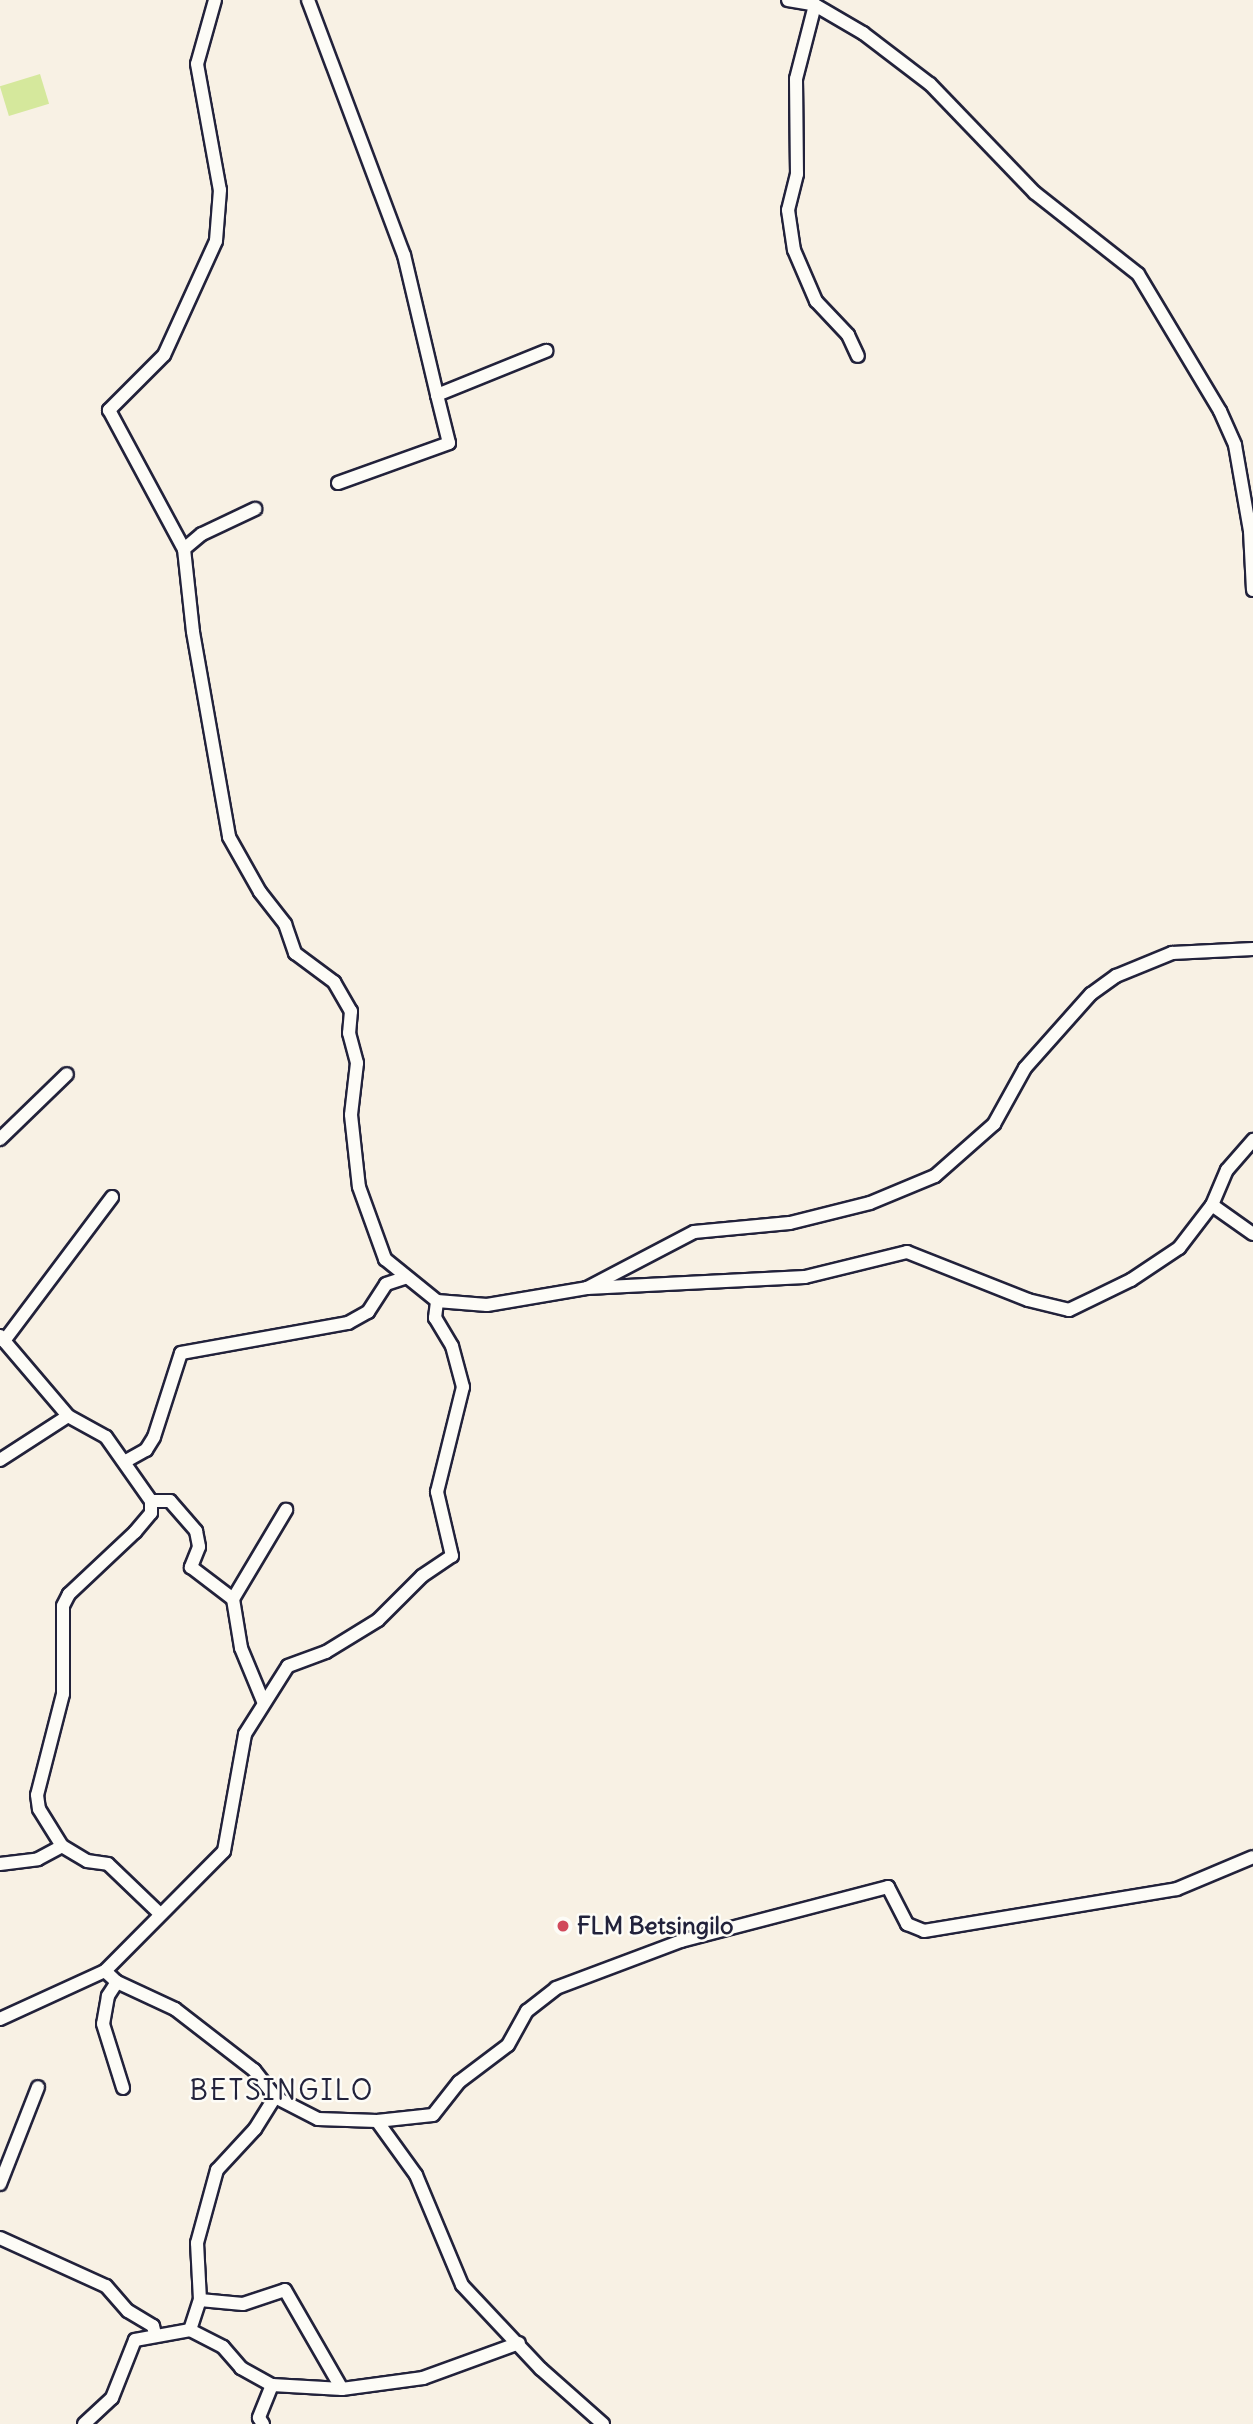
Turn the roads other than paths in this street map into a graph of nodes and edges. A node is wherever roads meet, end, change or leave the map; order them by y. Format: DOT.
graph roads {
  1 [pos="215,0"];
  2 [pos="308,0"];
  3 [pos="788,0"];
  4 [pos="815,5"];
  5 [pos="546,351"];
  6 [pos="858,356"];
  7 [pos="437,395"];
  8 [pos="338,483"];
  9 [pos="255,509"];
  10 [pos="184,549"];
  11 [pos="1253,590"];
  12 [pos="1253,949"];
  13 [pos="67,1074"];
  14 [pos="0,1139"];
  15 [pos="1253,1140"];
  16 [pos="112,1197"];
  17 [pos="1212,1205"];
  18 [pos="1253,1234"];
  19 [pos="405,1278"];
  20 [pos="587,1289"];
  21 [pos="437,1301"];
  22 [pos="2,1339"];
  23 [pos="68,1416"];
  24 [pos="0,1460"];
  25 [pos="126,1461"];
  26 [pos="151,1501"];
  27 [pos="286,1510"];
  28 [pos="233,1599"];
  29 [pos="262,1701"];
  30 [pos="62,1846"];
  31 [pos="1253,1857"];
  32 [pos="0,1864"];
  33 [pos="158,1912"];
  34 [pos="105,1971"];
  35 [pos="117,1982"];
  36 [pos="0,2019"];
  37 [pos="38,2087"];
  38 [pos="123,2088"];
  39 [pos="275,2097"];
  40 [pos="377,2121"];
  41 [pos="0,2184"];
  42 [pos="0,2238"];
  43 [pos="200,2300"];
  44 [pos="190,2330"];
  45 [pos="155,2334"];
  46 [pos="519,2343"];
  47 [pos="272,2385"];
  48 [pos="342,2389"];
  49 [pos="85,2424"];
  50 [pos="263,2424"];
  51 [pos="603,2424"];
  1 -- 10 [label="street"];
  2 -- 7 [label="street"];
  3 -- 4 [label="street"];
  4 -- 6 [label="street"];
  4 -- 11 [label="street"];
  5 -- 7 [label="street"];
  7 -- 8 [label="street"];
  9 -- 10 [label="street"];
  10 -- 19 [label="street"];
  12 -- 20 [label="street"];
  13 -- 14 [label="street"];
  15 -- 17 [label="street"];
  16 -- 22 [label="street"];
  17 -- 18 [label="street"];
  17 -- 20 [label="street"];
  19 -- 21 [label="street"];
  19 -- 25 [label="street"];
  20 -- 21 [label="street"];
  21 -- 29 [label="street"];
  22 -- 23 [label="street"];
  23 -- 24 [label="street"];
  23 -- 25 [label="street"];
  25 -- 26 [label="street"];
  26 -- 28 [label="street"];
  26 -- 30 [label="street"];
  27 -- 28 [label="street"];
  28 -- 29 [label="street"];
  29 -- 33 [label="street"];
  30 -- 32 [label="street"];
  30 -- 33 [label="street"];
  31 -- 40 [label="street"];
  33 -- 34 [label="street"];
  34 -- 35 [label="street"];
  34 -- 36 [label="street"];
  35 -- 38 [label="street"];
  35 -- 39 [label="street"];
  37 -- 41 [label="street"];
  39 -- 40 [label="street"];
  39 -- 43 [label="street"];
  40 -- 46 [label="street"];
  42 -- 45 [label="street"];
  43 -- 44 [label="street"];
  43 -- 48 [label="street"];
  44 -- 45 [label="street"];
  44 -- 47 [label="street"];
  45 -- 49 [label="street"];
  46 -- 48 [label="street"];
  46 -- 51 [label="street"];
  47 -- 48 [label="street"];
  47 -- 50 [label="street"];
}
